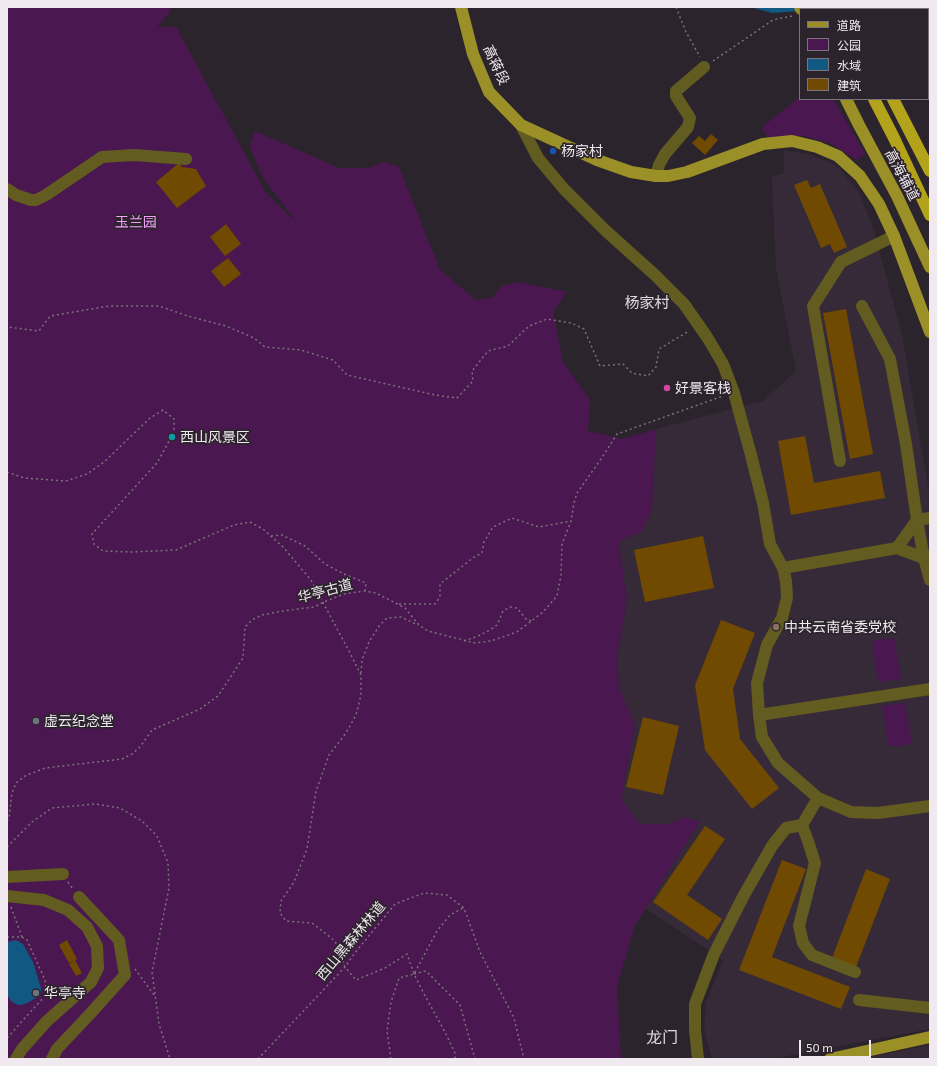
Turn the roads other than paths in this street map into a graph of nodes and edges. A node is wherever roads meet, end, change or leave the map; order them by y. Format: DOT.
graph roads {
  1 [pos="461,7"];
  2 [pos="704,67"];
  3 [pos="846,100"];
  4 [pos="875,100"];
  5 [pos="894,100"];
  6 [pos="522,125"];
  7 [pos="186,159"];
  8 [pos="930,171"];
  9 [pos="656,176"];
  10 [pos="7,189"];
  11 [pos="930,214"];
  12 [pos="894,236"];
  13 [pos="930,267"];
  14 [pos="862,306"];
  15 [pos="930,332"];
  16 [pos="840,461"];
  17 [pos="930,518"];
  18 [pos="918,520"];
  19 [pos="897,548"];
  20 [pos="927,557"];
  21 [pos="783,568"];
  22 [pos="930,580"];
  23 [pos="930,689"];
  24 [pos="759,715"];
  25 [pos="818,798"];
  26 [pos="930,806"];
  27 [pos="802,825"];
  28 [pos="63,874"];
  29 [pos="7,877"];
  30 [pos="7,896"];
  31 [pos="79,897"];
  32 [pos="855,972"];
  33 [pos="859,1000"];
  34 [pos="930,1008"];
  35 [pos="930,1037"];
  36 [pos="16,1059"];
  37 [pos="52,1059"];
  38 [pos="698,1059"];
  39 [pos="830,1059"];
  1 -- 6 [label="main road, 高蒋段"];
  2 -- 9 [label="street"];
  3 -- 13 [label="main road, 高海辅道"];
  4 -- 11 [label="highway"];
  5 -- 8 [label="highway"];
  6 -- 9 [label="main road, 高蒋段"];
  6 -- 21 [label="street"];
  7 -- 10 [label="street"];
  9 -- 12 [label="main road, 高蒋段"];
  12 -- 15 [label="main road, 高蒋段"];
  12 -- 16 [label="street"];
  14 -- 18 [label="street"];
  17 -- 18 [label="street"];
  18 -- 19 [label="street"];
  18 -- 20 [label="street"];
  19 -- 20 [label="street"];
  19 -- 21 [label="street"];
  20 -- 22 [label="street"];
  21 -- 24 [label="street"];
  23 -- 24 [label="street"];
  24 -- 25 [label="street"];
  25 -- 26 [label="street"];
  25 -- 27 [label="street"];
  27 -- 32 [label="street"];
  27 -- 38 [label="street"];
  28 -- 29 [label="street"];
  30 -- 36 [label="street"];
  31 -- 37 [label="street"];
  33 -- 34 [label="street"];
  35 -- 39 [label="main road"];
}
